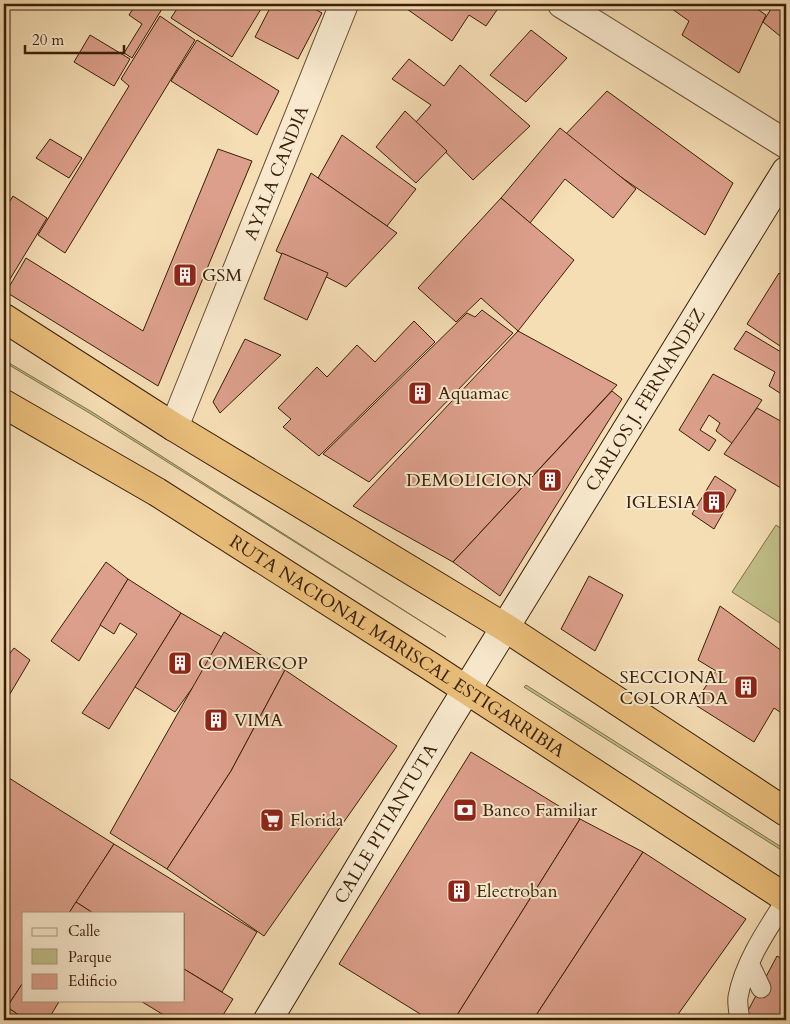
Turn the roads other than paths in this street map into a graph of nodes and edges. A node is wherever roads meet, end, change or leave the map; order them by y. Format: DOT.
graph roads {
  1 [pos="344,4"];
  2 [pos="562,4"];
  3 [pos="786,144"];
  4 [pos="786,171"];
  5 [pos="4,318"];
  6 [pos="4,404"];
  7 [pos="174,427"];
  8 [pos="506,628"];
  9 [pos="467,689"];
  10 [pos="786,812"];
  11 [pos="786,899"];
  12 [pos="750,965"];
  13 [pos="761,988"];
  14 [pos="268,1020"];
  15 [pos="740,1020"];
  1 -- 7 [label="street, AYALA CANDIA"];
  2 -- 3 [label="street"];
  4 -- 8 [label="street, CARLOS J. FERNANDEZ"];
  5 -- 7 [label="highway"];
  6 -- 9 [label="highway, RUTA NACIONAL MARISCAL ESTIGARRIBIA"];
  7 -- 8 [label="highway"];
  8 -- 9 [label="street, CALLE PITIANTUTA"];
  8 -- 10 [label="highway"];
  9 -- 11 [label="highway, RUTA NACIONAL MARISCAL ESTIGARRIBIA"];
  9 -- 14 [label="street, CALLE PITIANTUTA"];
  11 -- 12 [label="lane"];
  12 -- 13 [label="lane"];
  12 -- 15 [label="lane"];
}
